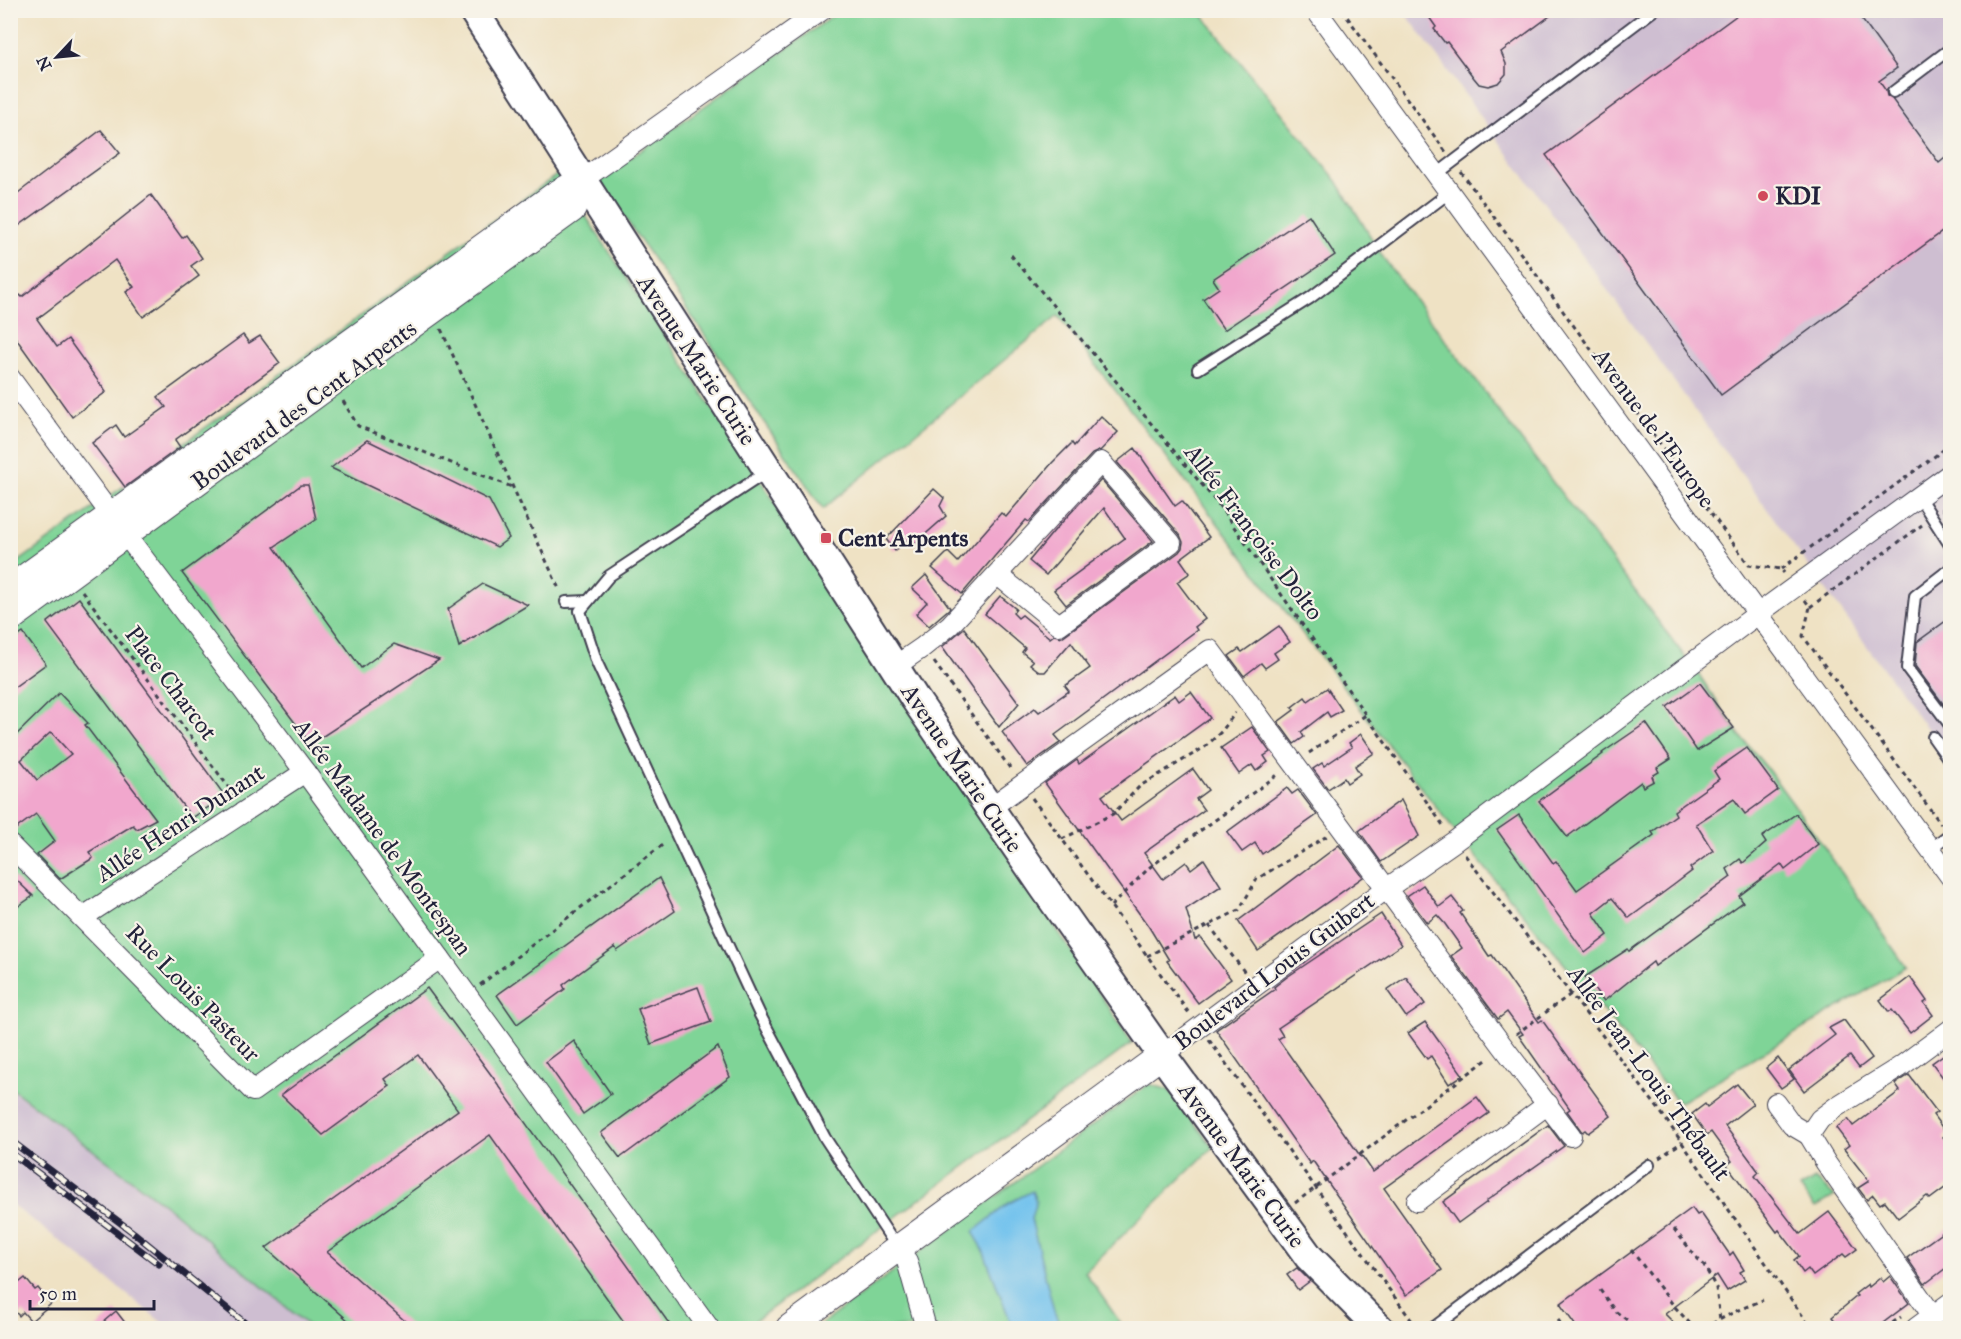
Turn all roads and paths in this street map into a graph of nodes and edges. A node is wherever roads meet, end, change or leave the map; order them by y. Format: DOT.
graph roads {
  1 [pos="474,10"];
  2 [pos="822,10"];
  3 [pos="1316,10"];
  4 [pos="1342,10"];
  5 [pos="1654,10"];
  6 [pos="1944,10"];
  7 [pos="1950,20"];
  8 [pos="1950,49"];
  9 [pos="1893,92"];
  10 [pos="1453,161"];
  11 [pos="1437,174"];
  12 [pos="582,180"];
  13 [pos="1450,192"];
  14 [pos="1011,255"];
  15 [pos="433,311"];
  16 [pos="1197,369"];
  17 [pos="10,378"];
  18 [pos="332,383"];
  19 [pos="1950,445"];
  20 [pos="768,471"];
  21 [pos="1950,474"];
  22 [pos="513,488"];
  23 [pos="1919,497"];
  24 [pos="1950,504"];
  25 [pos="1933,517"];
  26 [pos="119,525"];
  27 [pos="1950,545"];
  28 [pos="1781,569"];
  29 [pos="1950,569"];
  30 [pos="998,575"];
  31 [pos="70,576"];
  32 [pos="10,588"];
  33 [pos="1795,588"];
  34 [pos="588,601"];
  35 [pos="566,602"];
  36 [pos="1810,606"];
  37 [pos="1759,613"];
  38 [pos="10,619"];
  39 [pos="923,647"];
  40 [pos="894,667"];
  41 [pos="1245,698"];
  42 [pos="1366,715"];
  43 [pos="1950,725"];
  44 [pos="1933,738"];
  45 [pos="1950,761"];
  46 [pos="1294,763"];
  47 [pos="305,772"];
  48 [pos="1022,785"];
  49 [pos="990,808"];
  50 [pos="246,810"];
  51 [pos="1342,827"];
  52 [pos="676,834"];
  53 [pos="1950,835"];
  54 [pos="1062,839"];
  55 [pos="1455,841"];
  56 [pos="10,844"];
  57 [pos="1930,849"];
  58 [pos="1950,876"];
  59 [pos="1386,888"];
  60 [pos="1111,906"];
  61 [pos="83,917"];
  62 [pos="1209,925"];
  63 [pos="1147,956"];
  64 [pos="440,958"];
  65 [pos="1255,986"];
  66 [pos="1571,994"];
  67 [pos="467,996"];
  68 [pos="1199,1027"];
  69 [pos="1950,1030"];
  70 [pos="1502,1045"];
  71 [pos="1162,1055"];
  72 [pos="1776,1103"];
  73 [pos="1548,1104"];
  74 [pos="1809,1135"];
  75 [pos="1571,1136"];
  76 [pos="1682,1142"];
  77 [pos="1650,1165"];
  78 [pos="1315,1188"];
  79 [pos="1417,1201"];
  80 [pos="1279,1215"];
  81 [pos="1674,1229"];
  82 [pos="898,1249"];
  83 [pos="1631,1250"];
  84 [pos="1600,1290"];
  85 [pos="1763,1300"];
  86 [pos="1950,1303"];
  87 [pos="1721,1319"];
  88 [pos="1558,1320"];
  89 [pos="1924,1324"];
  90 [pos="709,1329"];
  91 [pos="789,1329"];
  92 [pos="926,1329"];
  93 [pos="1379,1329"];
  94 [pos="1417,1329"];
  95 [pos="1433,1329"];
  96 [pos="1564,1329"];
  97 [pos="1635,1329"];
  98 [pos="1694,1329"];
  99 [pos="1704,1329"];
  100 [pos="1721,1329"];
  101 [pos="1810,1329"];
  1 -- 12 [label="main road, Avenue Marie Curie"];
  2 -- 12 [label="street, Boulevard des Cent Arpents"];
  3 -- 11 [label="street, Avenue de l'Europe"];
  4 -- 10 [label="path"];
  5 -- 10 [label="lane"];
  6 -- 7 [label="path"];
  8 -- 9 [label="lane"];
  10 -- 11 [label="lane"];
  10 -- 28 [label="path"];
  11 -- 13 [label="street, Avenue de l'Europe"];
  12 -- 15 [label="street, Boulevard des Cent Arpents"];
  12 -- 20 [label="main road, Avenue Marie Curie"];
  12 -- 26 [label="street, Boulevard des Cent Arpents"];
  13 -- 16 [label="lane"];
  13 -- 37 [label="street, Avenue de l'Europe"];
  14 -- 42 [label="path, Allée Françoise Dolto"];
  15 -- 18 [label="street, Boulevard des Cent Arpents"];
  15 -- 22 [label="path"];
  17 -- 26 [label="street, Allée Madame de Montespan"];
  18 -- 22 [label="path"];
  18 -- 26 [label="street, Boulevard des Cent Arpents"];
  19 -- 28 [label="path"];
  20 -- 34 [label="lane"];
  20 -- 40 [label="main road, Avenue Marie Curie"];
  21 -- 23 [label="street, Boulevard Louis Guibert"];
  22 -- 35 [label="path"];
  23 -- 25 [label="lane"];
  23 -- 33 [label="street, Boulevard Louis Guibert"];
  24 -- 25 [label="path"];
  25 -- 27 [label="lane"];
  25 -- 36 [label="path"];
  26 -- 31 [label="street, Boulevard des Cent Arpents"];
  26 -- 32 [label="street, Boulevard des Cent Arpents"];
  26 -- 47 [label="street, Allée Madame de Montespan"];
  28 -- 33 [label="path"];
  29 -- 43 [label="lane"];
  30 -- 30 [label="street"];
  30 -- 39 [label="street"];
  31 -- 38 [label="street, Boulevard des Cent Arpents"];
  31 -- 50 [label="path, Place Charcot"];
  33 -- 36 [label="path"];
  33 -- 37 [label="street, Boulevard Louis Guibert"];
  34 -- 35 [label="lane"];
  34 -- 52 [label="lane"];
  36 -- 53 [label="path"];
  37 -- 55 [label="street, Boulevard Louis Guibert"];
  37 -- 57 [label="street, Avenue de l'Europe"];
  39 -- 40 [label="street"];
  39 -- 48 [label="path"];
  40 -- 49 [label="main road, Avenue Marie Curie"];
  41 -- 46 [label="street"];
  41 -- 48 [label="street"];
  41 -- 54 [label="path"];
  42 -- 46 [label="path"];
  42 -- 55 [label="path, Allée Françoise Dolto"];
  44 -- 45 [label="lane"];
  46 -- 51 [label="street"];
  46 -- 60 [label="path"];
  47 -- 50 [label="street, Allée Henri Dunant"];
  47 -- 64 [label="street, Allée Madame de Montespan"];
  48 -- 49 [label="street"];
  48 -- 54 [label="path"];
  49 -- 71 [label="main road, Avenue Marie Curie"];
  50 -- 61 [label="street, Allée Henri Dunant"];
  51 -- 59 [label="street"];
  51 -- 62 [label="path"];
  52 -- 67 [label="path"];
  52 -- 82 [label="lane"];
  53 -- 57 [label="lane"];
  54 -- 60 [label="path"];
  55 -- 59 [label="street, Boulevard Louis Guibert"];
  55 -- 66 [label="path, Allée Jean-Louis Thébault"];
  56 -- 61 [label="street, Rue Louis Pasteur"];
  57 -- 58 [label="street, Avenue de l'Europe"];
  59 -- 65 [label="street, Boulevard Louis Guibert"];
  59 -- 70 [label="street"];
  60 -- 63 [label="path"];
  61 -- 64 [label="street, Rue Louis Pasteur"];
  62 -- 63 [label="path"];
  62 -- 65 [label="path"];
  63 -- 68 [label="path"];
  64 -- 67 [label="street, Allée Madame de Montespan"];
  65 -- 68 [label="street, Boulevard Louis Guibert"];
  66 -- 70 [label="path"];
  66 -- 76 [label="path, Allée Jean-Louis Thébault"];
  67 -- 90 [label="street, Allée Madame de Montespan"];
  68 -- 71 [label="street, Boulevard Louis Guibert"];
  68 -- 78 [label="path"];
  69 -- 74 [label="street"];
  70 -- 73 [label="street"];
  70 -- 78 [label="path"];
  71 -- 80 [label="main road, Avenue Marie Curie"];
  71 -- 82 [label="street, Boulevard Louis Guibert"];
  72 -- 74 [label="street"];
  73 -- 75 [label="street"];
  73 -- 79 [label="street"];
  74 -- 89 [label="street"];
  76 -- 77 [label="path"];
  76 -- 101 [label="path, Allée Jean-Louis Thébault"];
  77 -- 95 [label="lane"];
  78 -- 80 [label="path"];
  78 -- 94 [label="path"];
  80 -- 93 [label="main road, Avenue Marie Curie"];
  81 -- 87 [label="path"];
  82 -- 91 [label="street, Boulevard Louis Guibert"];
  82 -- 92 [label="street"];
  83 -- 98 [label="path"];
  84 -- 97 [label="path"];
  85 -- 87 [label="path"];
  86 -- 89 [label="street"];
  87 -- 99 [label="path"];
  87 -- 100 [label="path"];
  88 -- 96 [label="path"];
}
